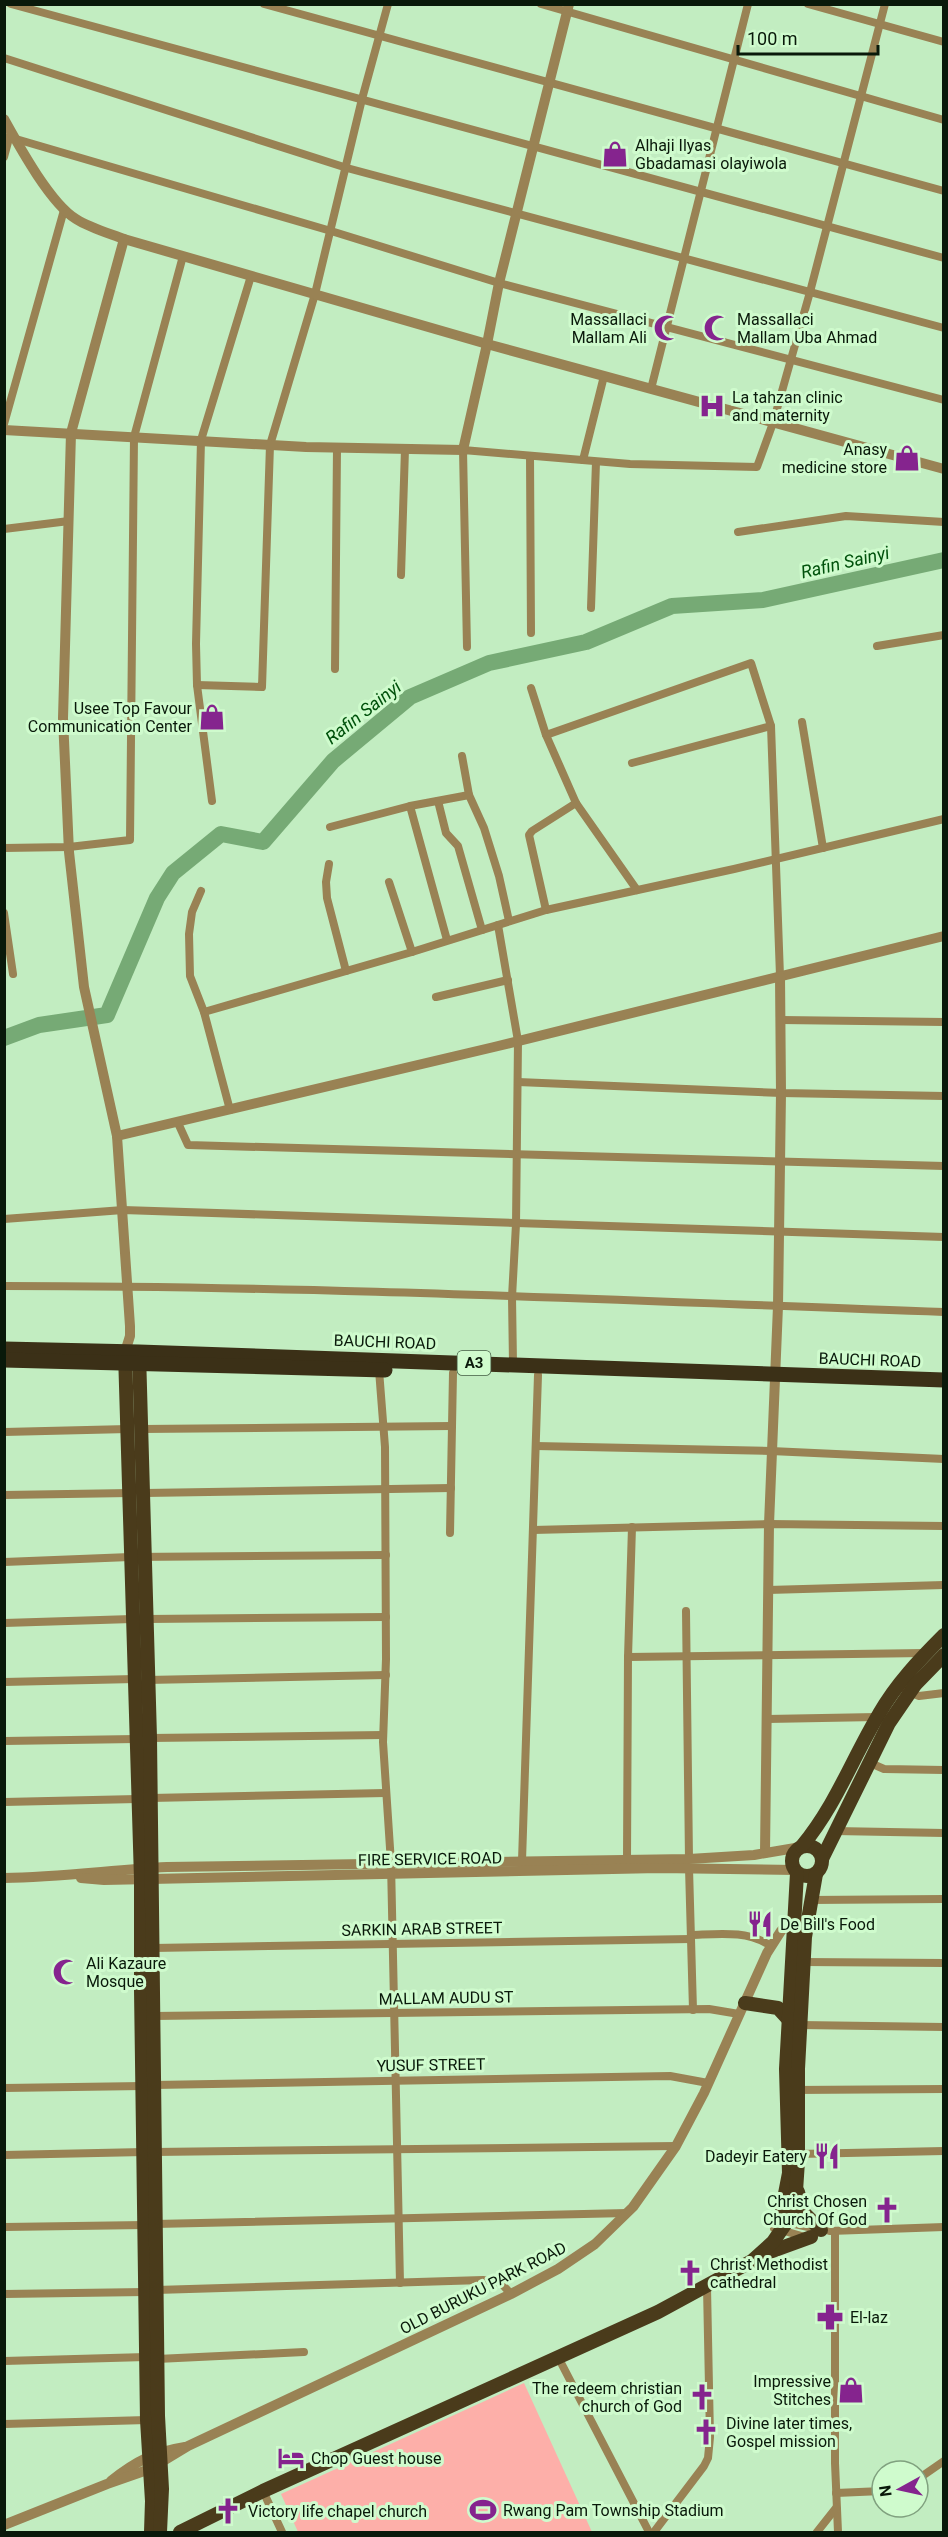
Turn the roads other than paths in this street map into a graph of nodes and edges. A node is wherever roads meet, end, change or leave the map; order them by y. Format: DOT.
graph roads {
  1 [pos="11,4"];
  2 [pos="264,4"];
  3 [pos="388,4"];
  4 [pos="541,4"];
  5 [pos="748,4"];
  6 [pos="808,4"];
  7 [pos="885,4"];
  8 [pos="568,8"];
  9 [pos="880,24"];
  10 [pos="381,37"];
  11 [pos="944,42"];
  12 [pos="4,58"];
  13 [pos="734,58"];
  14 [pos="549,84"];
  15 [pos="861,94"];
  16 [pos="362,99"];
  17 [pos="4,119"];
  18 [pos="944,120"];
  19 [pos="715,129"];
  20 [pos="14,135"];
  21 [pos="534,145"];
  22 [pos="4,157"];
  23 [pos="843,164"];
  24 [pos="347,168"];
  25 [pos="700,191"];
  26 [pos="944,191"];
  27 [pos="64,210"];
  28 [pos="516,213"];
  29 [pos="827,226"];
  30 [pos="331,231"];
  31 [pos="124,239"];
  32 [pos="183,256"];
  33 [pos="684,258"];
  34 [pos="944,258"];
  35 [pos="251,276"];
  36 [pos="499,283"];
  37 [pos="810,292"];
  38 [pos="315,294"];
  39 [pos="667,328"];
  40 [pos="944,328"];
  41 [pos="488,344"];
  42 [pos="792,359"];
  43 [pos="604,376"];
  44 [pos="651,389"];
  45 [pos="944,400"];
  46 [pos="773,423"];
  47 [pos="4,424"];
  48 [pos="4,430"];
  49 [pos="71,433"];
  50 [pos="134,437"];
  51 [pos="201,440"];
  52 [pos="270,445"];
  53 [pos="337,448"];
  54 [pos="405,449"];
  55 [pos="463,450"];
  56 [pos="530,456"];
  57 [pos="583,460"];
  58 [pos="596,462"];
  59 [pos="944,469"];
  60 [pos="69,520"];
  61 [pos="944,522"];
  62 [pos="4,529"];
  63 [pos="738,532"];
  64 [pos="400,575"];
  65 [pos="591,608"];
  66 [pos="531,633"];
  67 [pos="944,635"];
  68 [pos="877,646"];
  69 [pos="467,647"];
  70 [pos="335,669"];
  71 [pos="197,685"];
  72 [pos="531,688"];
  73 [pos="802,722"];
  74 [pos="771,726"];
  75 [pos="546,735"];
  76 [pos="462,756"];
  77 [pos="632,763"];
  78 [pos="469,795"];
  79 [pos="212,801"];
  80 [pos="438,801"];
  81 [pos="576,803"];
  82 [pos="410,806"];
  83 [pos="944,819"];
  84 [pos="330,827"];
  85 [pos="69,847"];
  86 [pos="4,848"];
  87 [pos="823,848"];
  88 [pos="777,859"];
  89 [pos="329,864"];
  90 [pos="388,882"];
  91 [pos="637,890"];
  92 [pos="201,891"];
  93 [pos="546,910"];
  94 [pos="4,913"];
  95 [pos="509,921"];
  96 [pos="498,924"];
  97 [pos="482,930"];
  98 [pos="944,936"];
  99 [pos="447,940"];
  100 [pos="412,952"];
  101 [pos="10,970"];
  102 [pos="346,971"];
  103 [pos="780,976"];
  104 [pos="508,980"];
  105 [pos="436,997"];
  106 [pos="204,1012"];
  107 [pos="781,1020"];
  108 [pos="944,1022"];
  109 [pos="518,1041"];
  110 [pos="518,1082"];
  111 [pos="781,1093"];
  112 [pos="944,1096"];
  113 [pos="230,1110"];
  114 [pos="178,1123"];
  115 [pos="117,1136"];
  116 [pos="517,1154"];
  117 [pos="779,1161"];
  118 [pos="944,1166"];
  119 [pos="123,1210"];
  120 [pos="4,1219"];
  121 [pos="516,1224"];
  122 [pos="777,1230"];
  123 [pos="944,1237"];
  124 [pos="4,1286"];
  125 [pos="127,1286"];
  126 [pos="512,1297"];
  127 [pos="778,1306"];
  128 [pos="944,1312"];
  129 [pos="4,1349"];
  130 [pos="132,1358"];
  131 [pos="4,1360"];
  132 [pos="513,1364"];
  133 [pos="379,1370"];
  134 [pos="453,1373"];
  135 [pos="538,1375"];
  136 [pos="775,1379"];
  137 [pos="944,1380"];
  138 [pos="944,1388"];
  139 [pos="384,1426"];
  140 [pos="452,1426"];
  141 [pos="135,1429"];
  142 [pos="4,1432"];
  143 [pos="536,1446"];
  144 [pos="771,1451"];
  145 [pos="944,1459"];
  146 [pos="451,1488"];
  147 [pos="386,1490"];
  148 [pos="130,1492"];
  149 [pos="145,1492"];
  150 [pos="4,1495"];
  151 [pos="769,1524"];
  152 [pos="944,1526"];
  153 [pos="632,1527"];
  154 [pos="533,1530"];
  155 [pos="450,1533"];
  156 [pos="386,1555"];
  157 [pos="130,1557"];
  158 [pos="145,1557"];
  159 [pos="4,1562"];
  160 [pos="944,1585"];
  161 [pos="768,1590"];
  162 [pos="686,1611"];
  163 [pos="386,1617"];
  164 [pos="132,1619"];
  165 [pos="147,1619"];
  166 [pos="4,1623"];
  167 [pos="944,1635"];
  168 [pos="926,1653"];
  169 [pos="768,1654"];
  170 [pos="944,1654"];
  171 [pos="687,1655"];
  172 [pos="628,1657"];
  173 [pos="386,1675"];
  174 [pos="141,1680"];
  175 [pos="4,1682"];
  176 [pos="904,1689"];
  177 [pos="944,1693"];
  178 [pos="876,1717"];
  179 [pos="767,1719"];
  180 [pos="383,1735"];
  181 [pos="143,1738"];
  182 [pos="4,1742"];
  183 [pos="862,1760"];
  184 [pos="944,1770"];
  185 [pos="385,1793"];
  186 [pos="144,1798"];
  187 [pos="4,1802"];
  188 [pos="835,1831"];
  189 [pos="944,1833"];
  190 [pos="802,1846"];
  191 [pos="765,1853"];
  192 [pos="822,1859"];
  193 [pos="627,1860"];
  194 [pos="522,1861"];
  195 [pos="689,1864"];
  196 [pos="391,1869"];
  197 [pos="796,1871"];
  198 [pos="147,1873"];
  199 [pos="816,1874"];
  200 [pos="4,1878"];
  201 [pos="944,1899"];
  202 [pos="810,1900"];
  203 [pos="796,1915"];
  204 [pos="691,1937"];
  205 [pos="392,1945"];
  206 [pos="771,1946"];
  207 [pos="153,1948"];
  208 [pos="804,1962"];
  209 [pos="944,1963"];
  210 [pos="742,2009"];
  211 [pos="693,2010"];
  212 [pos="394,2014"];
  213 [pos="153,2016"];
  214 [pos="794,2022"];
  215 [pos="944,2027"];
  216 [pos="396,2081"];
  217 [pos="708,2084"];
  218 [pos="148,2085"];
  219 [pos="4,2088"];
  220 [pos="944,2089"];
  221 [pos="792,2090"];
  222 [pos="676,2146"];
  223 [pos="397,2149"];
  224 [pos="944,2151"];
  225 [pos="149,2152"];
  226 [pos="798,2154"];
  227 [pos="4,2156"];
  228 [pos="797,2178"];
  229 [pos="627,2213"];
  230 [pos="399,2218"];
  231 [pos="150,2224"];
  232 [pos="780,2226"];
  233 [pos="4,2227"];
  234 [pos="944,2227"];
  235 [pos="822,2233"];
  236 [pos="752,2261"];
  237 [pos="729,2273"];
  238 [pos="400,2283"];
  239 [pos="706,2287"];
  240 [pos="151,2291"];
  241 [pos="4,2294"];
  242 [pos="511,2294"];
  243 [pos="304,2352"];
  244 [pos="558,2357"];
  245 [pos="152,2358"];
  246 [pos="4,2361"];
  247 [pos="147,2420"];
  248 [pos="4,2424"];
  249 [pos="154,2460"];
  250 [pos="944,2461"];
  251 [pos="930,2471"];
  252 [pos="263,2491"];
  253 [pos="870,2492"];
  254 [pos="836,2493"];
  255 [pos="836,2508"];
  256 [pos="161,2516"];
  257 [pos="4,2525"];
  258 [pos="183,2531"];
  259 [pos="151,2532"];
  260 [pos="160,2532"];
  261 [pos="282,2532"];
  262 [pos="649,2532"];
  263 [pos="654,2532"];
  264 [pos="817,2532"];
  265 [pos="838,2532"];
  1 -- 16 [label="street"];
  2 -- 10 [label="street"];
  3 -- 10 [label="street"];
  4 -- 8 [label="street"];
  5 -- 13 [label="street"];
  6 -- 9 [label="street"];
  7 -- 9 [label="street"];
  8 -- 13 [label="street"];
  8 -- 14 [label="street"];
  9 -- 11 [label="street"];
  9 -- 15 [label="street"];
  10 -- 14 [label="street"];
  10 -- 16 [label="street"];
  12 -- 24 [label="street"];
  13 -- 15 [label="street"];
  13 -- 19 [label="street"];
  14 -- 19 [label="street"];
  14 -- 21 [label="street"];
  15 -- 18 [label="street"];
  15 -- 23 [label="street"];
  16 -- 21 [label="street"];
  16 -- 24 [label="street"];
  17 -- 20 [label="street"];
  19 -- 23 [label="street"];
  19 -- 25 [label="street"];
  20 -- 22 [label="street"];
  20 -- 27 [label="street"];
  20 -- 30 [label="street"];
  21 -- 25 [label="street"];
  21 -- 28 [label="street"];
  23 -- 26 [label="street"];
  23 -- 29 [label="street"];
  24 -- 28 [label="street"];
  24 -- 30 [label="street"];
  25 -- 29 [label="street"];
  25 -- 33 [label="street"];
  27 -- 31 [label="street"];
  27 -- 47 [label="street"];
  28 -- 33 [label="street"];
  28 -- 36 [label="street"];
  29 -- 34 [label="street"];
  29 -- 37 [label="street"];
  30 -- 36 [label="street"];
  30 -- 38 [label="street"];
  31 -- 32 [label="street"];
  31 -- 49 [label="street"];
  32 -- 35 [label="street"];
  32 -- 50 [label="street"];
  33 -- 37 [label="street"];
  33 -- 39 [label="street"];
  35 -- 38 [label="street"];
  35 -- 51 [label="street"];
  36 -- 39 [label="street"];
  36 -- 41 [label="street"];
  37 -- 40 [label="street"];
  37 -- 42 [label="street"];
  38 -- 41 [label="street"];
  38 -- 52 [label="street"];
  39 -- 42 [label="street"];
  39 -- 44 [label="street"];
  41 -- 43 [label="street"];
  41 -- 55 [label="street"];
  42 -- 45 [label="street"];
  42 -- 46 [label="street"];
  43 -- 44 [label="street"];
  43 -- 57 [label="street"];
  44 -- 46 [label="street"];
  46 -- 58 [label="street"];
  46 -- 59 [label="street"];
  48 -- 49 [label="street"];
  49 -- 50 [label="street"];
  49 -- 60 [label="street"];
  50 -- 51 [label="street"];
  50 -- 85 [label="street"];
  51 -- 52 [label="street"];
  51 -- 71 [label="street"];
  52 -- 53 [label="street"];
  52 -- 71 [label="street"];
  53 -- 54 [label="street"];
  53 -- 70 [label="street"];
  54 -- 55 [label="street"];
  54 -- 64 [label="street"];
  55 -- 56 [label="street"];
  55 -- 69 [label="street"];
  56 -- 57 [label="street"];
  56 -- 66 [label="street"];
  57 -- 58 [label="street"];
  58 -- 65 [label="street"];
  60 -- 62 [label="street"];
  60 -- 85 [label="street"];
  61 -- 63 [label="street"];
  67 -- 68 [label="street"];
  71 -- 79 [label="street"];
  72 -- 75 [label="street"];
  73 -- 87 [label="street"];
  74 -- 75 [label="street"];
  74 -- 77 [label="street"];
  74 -- 88 [label="street"];
  75 -- 81 [label="street"];
  76 -- 78 [label="street"];
  78 -- 80 [label="street"];
  78 -- 95 [label="street"];
  80 -- 82 [label="street"];
  80 -- 97 [label="street"];
  81 -- 91 [label="street"];
  81 -- 93 [label="street"];
  82 -- 84 [label="street"];
  82 -- 99 [label="street"];
  83 -- 87 [label="street"];
  85 -- 86 [label="street"];
  85 -- 115 [label="street"];
  87 -- 88 [label="street"];
  88 -- 91 [label="street"];
  88 -- 103 [label="street"];
  89 -- 102 [label="street"];
  90 -- 100 [label="street"];
  91 -- 93 [label="street"];
  92 -- 106 [label="street"];
  93 -- 95 [label="street"];
  94 -- 101 [label="street"];
  95 -- 96 [label="street"];
  96 -- 97 [label="street"];
  96 -- 104 [label="street"];
  97 -- 99 [label="street"];
  98 -- 103 [label="street"];
  99 -- 100 [label="street"];
  100 -- 102 [label="street"];
  102 -- 106 [label="street"];
  103 -- 107 [label="street"];
  103 -- 109 [label="street"];
  104 -- 105 [label="street"];
  104 -- 109 [label="street"];
  106 -- 113 [label="street"];
  107 -- 108 [label="street"];
  107 -- 111 [label="street"];
  109 -- 110 [label="street"];
  109 -- 113 [label="street"];
  110 -- 111 [label="street"];
  110 -- 116 [label="street"];
  111 -- 112 [label="street"];
  111 -- 117 [label="street"];
  113 -- 114 [label="street"];
  114 -- 115 [label="street"];
  114 -- 116 [label="street"];
  115 -- 119 [label="street"];
  116 -- 117 [label="street"];
  116 -- 121 [label="street"];
  117 -- 118 [label="street"];
  117 -- 122 [label="street"];
  119 -- 120 [label="street"];
  119 -- 121 [label="street"];
  119 -- 125 [label="street"];
  121 -- 122 [label="street"];
  121 -- 126 [label="street"];
  122 -- 123 [label="street"];
  122 -- 127 [label="street"];
  124 -- 125 [label="street"];
  125 -- 126 [label="street"];
  125 -- 130 [label="street"];
  126 -- 127 [label="street"];
  126 -- 132 [label="street"];
  127 -- 128 [label="street"];
  127 -- 136 [label="street"];
  129 -- 130 [label="highway, BAUCHI ROAD / A3"];
  130 -- 131 [label="highway, BAUCHI ROAD / A3"];
  130 -- 132 [label="highway, BAUCHI ROAD / A3"];
  130 -- 133 [label="highway, BAUCHI ROAD / A3"];
  130 -- 141 [label="main road"];
  132 -- 136 [label="highway, BAUCHI ROAD / A3"];
  133 -- 134 [label="highway, BAUCHI ROAD / A3"];
  133 -- 139 [label="street"];
  134 -- 135 [label="highway, BAUCHI ROAD / A3"];
  134 -- 140 [label="street"];
  135 -- 136 [label="highway, BAUCHI ROAD / A3"];
  135 -- 143 [label="street"];
  136 -- 137 [label="highway, BAUCHI ROAD / A3"];
  136 -- 138 [label="highway, BAUCHI ROAD / A3"];
  136 -- 144 [label="street"];
  139 -- 140 [label="street"];
  139 -- 141 [label="street"];
  139 -- 147 [label="street"];
  140 -- 146 [label="street"];
  141 -- 142 [label="street"];
  141 -- 148 [label="main road"];
  141 -- 149 [label="main road"];
  143 -- 144 [label="street"];
  143 -- 154 [label="street"];
  144 -- 145 [label="street"];
  144 -- 151 [label="street"];
  146 -- 147 [label="street"];
  146 -- 155 [label="street"];
  147 -- 149 [label="street"];
  147 -- 156 [label="street"];
  148 -- 150 [label="street"];
  148 -- 157 [label="main road"];
  149 -- 158 [label="main road"];
  151 -- 152 [label="street"];
  151 -- 153 [label="street"];
  151 -- 161 [label="street"];
  153 -- 154 [label="street"];
  153 -- 172 [label="street"];
  154 -- 194 [label="street"];
  156 -- 158 [label="street"];
  156 -- 163 [label="street"];
  157 -- 158 [label="street"];
  157 -- 159 [label="street"];
  157 -- 164 [label="main road"];
  158 -- 165 [label="main road"];
  160 -- 161 [label="street"];
  161 -- 169 [label="street"];
  162 -- 171 [label="street"];
  163 -- 165 [label="street"];
  163 -- 173 [label="street"];
  164 -- 166 [label="street"];
  164 -- 174 [label="main road"];
  165 -- 174 [label="main road"];
  167 -- 168 [label="main road"];
  168 -- 169 [label="street"];
  168 -- 176 [label="main road"];
  169 -- 171 [label="street"];
  169 -- 179 [label="street"];
  170 -- 176 [label="main road"];
  171 -- 172 [label="street"];
  171 -- 195 [label="street"];
  172 -- 193 [label="street"];
  173 -- 174 [label="street"];
  173 -- 180 [label="street"];
  174 -- 175 [label="street"];
  174 -- 181 [label="main road"];
  176 -- 177 [label="street"];
  176 -- 178 [label="main road"];
  176 -- 183 [label="main road"];
  178 -- 179 [label="street"];
  178 -- 183 [label="main road"];
  179 -- 191 [label="street"];
  180 -- 181 [label="street"];
  180 -- 185 [label="street"];
  181 -- 182 [label="street"];
  181 -- 186 [label="main road"];
  183 -- 184 [label="street"];
  183 -- 188 [label="main road"];
  183 -- 190 [label="main road"];
  185 -- 186 [label="street"];
  185 -- 196 [label="street"];
  186 -- 187 [label="street"];
  186 -- 198 [label="main road"];
  188 -- 189 [label="street"];
  188 -- 192 [label="main road"];
  190 -- 191 [label="street"];
  190 -- 192 [label="main road"];
  190 -- 197 [label="main road"];
  191 -- 195 [label="street"];
  192 -- 199 [label="main road"];
  193 -- 194 [label="street"];
  193 -- 195 [label="street"];
  194 -- 196 [label="street"];
  195 -- 196 [label="street, FIRE SERVICE ROAD"];
  195 -- 197 [label="street, FIRE SERVICE ROAD"];
  195 -- 204 [label="street"];
  196 -- 198 [label="street, FIRE SERVICE ROAD"];
  196 -- 205 [label="street"];
  197 -- 199 [label="main road"];
  197 -- 203 [label="main road"];
  198 -- 200 [label="street, FIRE SERVICE ROAD"];
  198 -- 207 [label="main road"];
  198 -- 218 [label="main road"];
  199 -- 202 [label="main road"];
  201 -- 202 [label="street"];
  202 -- 208 [label="main road"];
  203 -- 206 [label="street, OLD BURUKU PARK ROAD"];
  203 -- 214 [label="main road"];
  204 -- 205 [label="street, SARKIN ARAB STREET"];
  204 -- 206 [label="street, SARKIN ARAB STREET"];
  204 -- 211 [label="street"];
  205 -- 207 [label="street, SARKIN ARAB STREET"];
  205 -- 212 [label="street"];
  206 -- 210 [label="street, OLD BURUKU PARK ROAD"];
  207 -- 213 [label="main road"];
  208 -- 209 [label="street"];
  208 -- 214 [label="main road"];
  210 -- 211 [label="street, MALLAM AUDU ST"];
  210 -- 214 [label="main road"];
  210 -- 217 [label="street, OLD BURUKU PARK ROAD"];
  211 -- 212 [label="street, MALLAM AUDU ST"];
  212 -- 213 [label="street, MALLAM AUDU ST"];
  212 -- 216 [label="street"];
  213 -- 218 [label="main road"];
  214 -- 215 [label="street"];
  214 -- 221 [label="main road"];
  216 -- 217 [label="street, YUSUF STREET"];
  216 -- 218 [label="street, YUSUF STREET"];
  216 -- 223 [label="street"];
  217 -- 222 [label="street, OLD BURUKU PARK ROAD"];
  218 -- 219 [label="street, YUSUF STREET"];
  218 -- 225 [label="main road"];
  220 -- 221 [label="street"];
  221 -- 226 [label="main road"];
  221 -- 232 [label="main road"];
  222 -- 223 [label="street"];
  222 -- 229 [label="street, OLD BURUKU PARK ROAD"];
  223 -- 225 [label="street"];
  223 -- 230 [label="street"];
  224 -- 226 [label="street"];
  225 -- 227 [label="street"];
  225 -- 231 [label="main road"];
  226 -- 228 [label="main road"];
  228 -- 232 [label="main road"];
  228 -- 235 [label="main road"];
  229 -- 230 [label="street"];
  229 -- 242 [label="street, OLD BURUKU PARK ROAD"];
  230 -- 231 [label="street"];
  230 -- 238 [label="street"];
  231 -- 233 [label="street"];
  231 -- 240 [label="main road"];
  232 -- 235 [label="street"];
  232 -- 236 [label="main road"];
  232 -- 237 [label="main road"];
  234 -- 235 [label="street"];
  235 -- 236 [label="main road"];
  235 -- 254 [label="street"];
  236 -- 237 [label="main road"];
  237 -- 239 [label="main road"];
  238 -- 240 [label="street"];
  238 -- 242 [label="street"];
  239 -- 244 [label="main road"];
  239 -- 263 [label="street"];
  240 -- 241 [label="street"];
  240 -- 245 [label="main road"];
  242 -- 249 [label="street, OLD BURUKU PARK ROAD"];
  243 -- 245 [label="street"];
  244 -- 252 [label="main road"];
  244 -- 262 [label="street"];
  245 -- 246 [label="street"];
  245 -- 247 [label="main road"];
  245 -- 249 [label="main road"];
  247 -- 248 [label="street"];
  247 -- 249 [label="main road"];
  249 -- 256 [label="main road"];
  249 -- 257 [label="street, OLD BURUKU PARK ROAD"];
  249 -- 259 [label="main road"];
  250 -- 251 [label="street"];
  252 -- 258 [label="main road"];
  252 -- 261 [label="street"];
  253 -- 254 [label="street"];
  254 -- 255 [label="street"];
  255 -- 264 [label="street"];
  255 -- 265 [label="street"];
  256 -- 258 [label="main road"];
  256 -- 260 [label="main road"];
}
